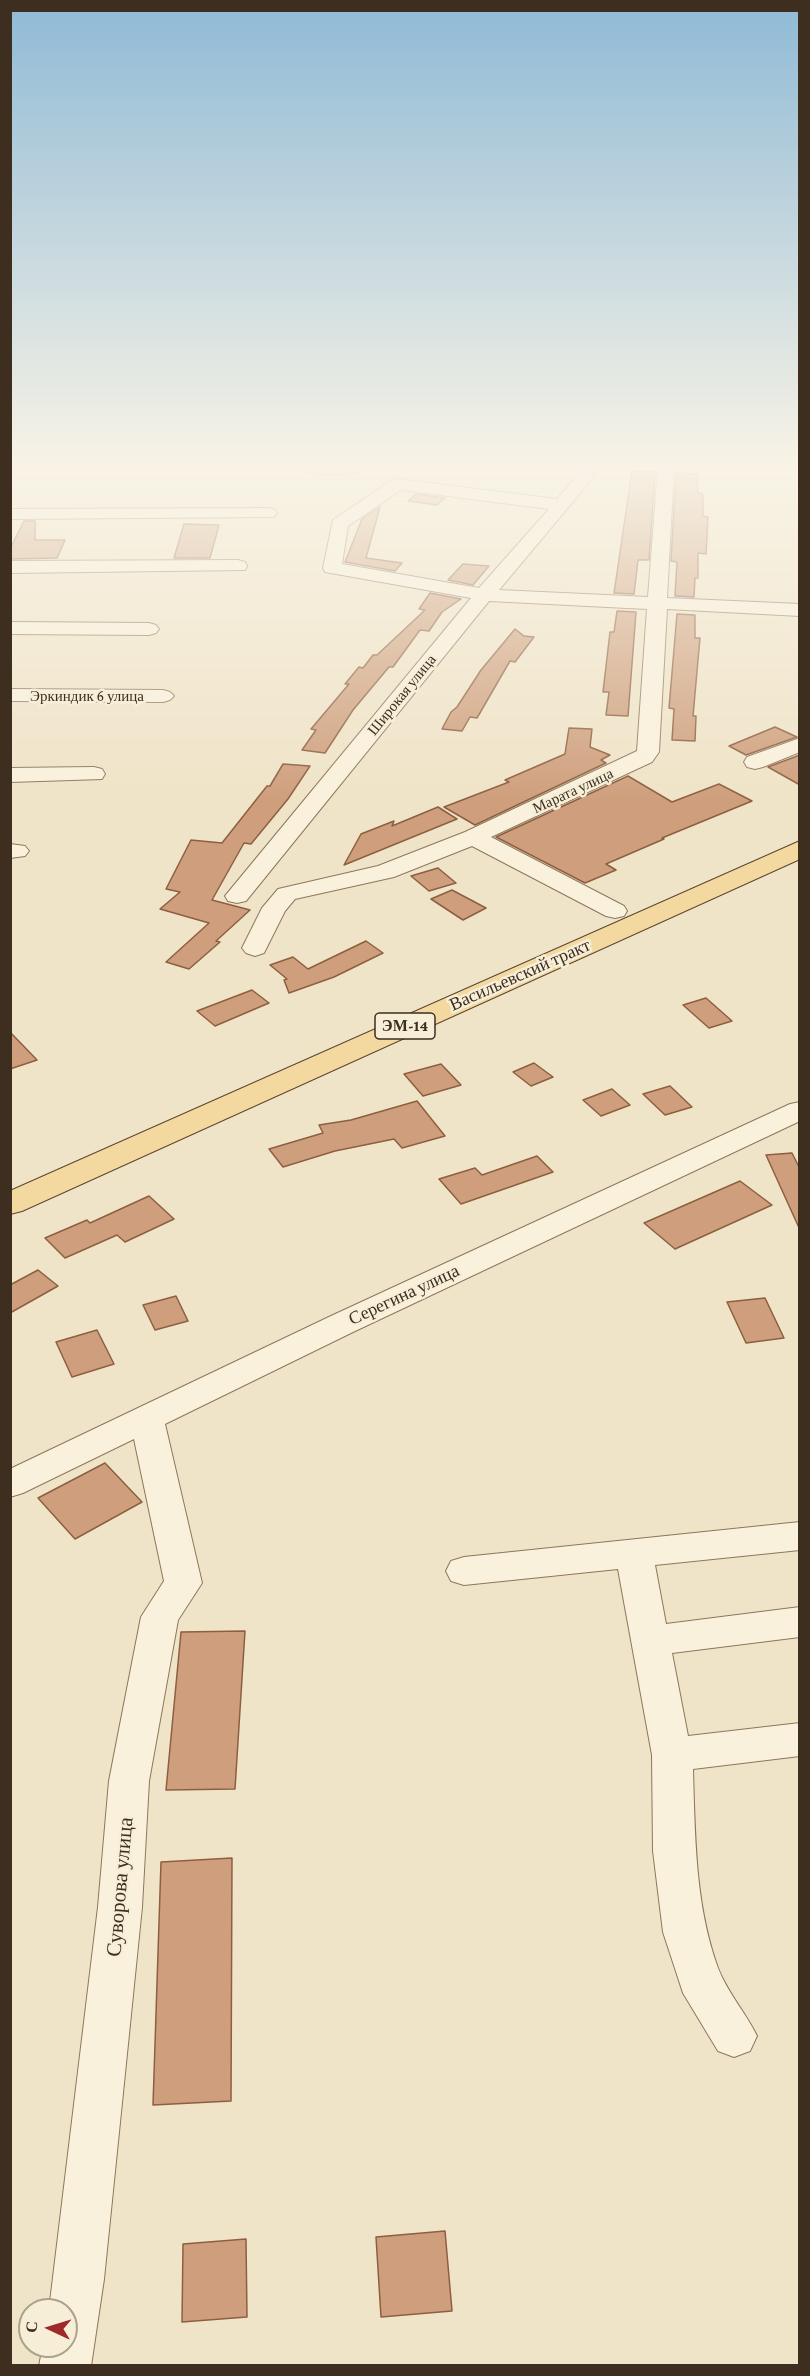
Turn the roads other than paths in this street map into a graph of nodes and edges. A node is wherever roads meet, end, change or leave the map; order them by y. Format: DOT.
graph roads {
  1 [pos="396,579"];
  2 [pos="497,579"];
  3 [pos="659,579"];
  4 [pos="484,594"];
  5 [pos="657,603"];
  6 [pos="800,610"];
  7 [pos="10,628"];
  8 [pos="149,629"];
  9 [pos="10,695"];
  10 [pos="163,696"];
  11 [pos="800,744"];
  12 [pos="755,762"];
  13 [pos="94,774"];
  14 [pos="10,775"];
  15 [pos="800,829"];
  16 [pos="473,837"];
  17 [pos="800,849"];
  18 [pos="237,896"];
  19 [pos="615,911"];
  20 [pos="255,948"];
  21 [pos="800,1110"];
  22 [pos="10,1182"];
  23 [pos="10,1204"];
  24 [pos="147,1419"];
  25 [pos="10,1484"];
  26 [pos="800,1536"];
  27 [pos="634,1553"];
  28 [pos="464,1571"];
  29 [pos="800,1622"];
  30 [pos="651,1641"];
  31 [pos="800,1739"];
  32 [pos="672,1755"];
  33 [pos="734,2036"];
  34 [pos="65,2366"];
  1 -- 4 [label="street"];
  2 -- 4 [label="street, Широкая улица"];
  3 -- 5 [label="street, Марата улица"];
  4 -- 5 [label="street"];
  4 -- 18 [label="street, Широкая улица"];
  5 -- 6 [label="street"];
  5 -- 16 [label="street, Марата улица"];
  7 -- 8 [label="street"];
  9 -- 10 [label="street, Эркиндик 6 улица"];
  11 -- 12 [label="street"];
  13 -- 14 [label="street"];
  15 -- 19 [label="main road, Васильевский тракт / ЭМ-14"];
  16 -- 19 [label="street"];
  16 -- 20 [label="street, Марата улица"];
  17 -- 23 [label="main road, Васильевский тракт / ЭМ-14"];
  19 -- 22 [label="main road, Васильевский тракт / ЭМ-14"];
  21 -- 24 [label="street, Серегина улица"];
  24 -- 25 [label="street, Серегина улица"];
  24 -- 34 [label="street, Суворова улица"];
  26 -- 27 [label="street"];
  27 -- 28 [label="street"];
  27 -- 30 [label="street"];
  29 -- 30 [label="street"];
  30 -- 32 [label="street"];
  31 -- 32 [label="street"];
  32 -- 33 [label="street"];
}
